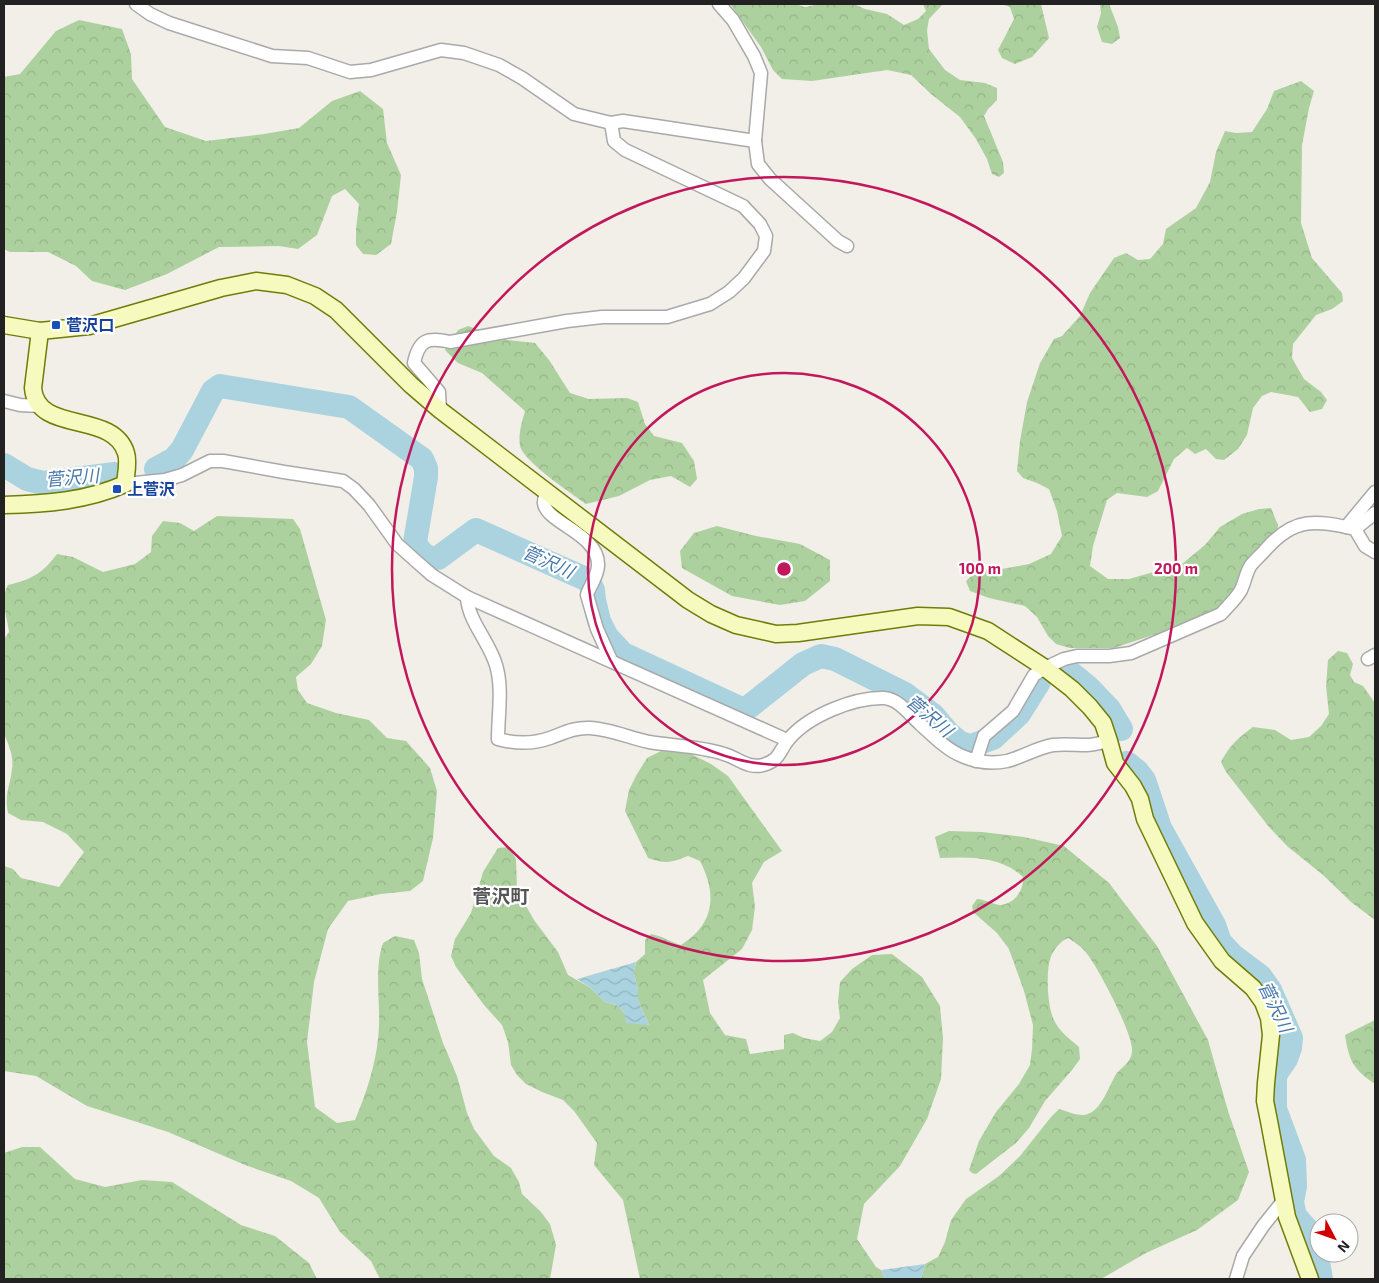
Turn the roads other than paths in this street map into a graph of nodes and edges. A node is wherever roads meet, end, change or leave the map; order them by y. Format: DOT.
graph roads {
  1 [pos="136,4"];
  2 [pos="719,4"];
  3 [pos="611,123"];
  4 [pos="755,141"];
  5 [pos="847,246"];
  6 [pos="4,325"];
  7 [pos="40,331"];
  8 [pos="4,400"];
  9 [pos="39,406"];
  10 [pos="440,410"];
  11 [pos="125,484"];
  12 [pos="547,492"];
  13 [pos="1375,492"];
  14 [pos="4,505"];
  15 [pos="1375,514"];
  16 [pos="1350,528"];
  17 [pos="1375,552"];
  18 [pos="467,597"];
  19 [pos="611,660"];
  20 [pos="1045,668"];
  21 [pos="787,740"];
  22 [pos="1110,741"];
  23 [pos="978,756"];
  24 [pos="1283,1201"];
  25 [pos="1236,1279"];
  26 [pos="1310,1279"];
  1 -- 3 [label="street"];
  2 -- 4 [label="street"];
  3 -- 4 [label="street"];
  3 -- 10 [label="street"];
  4 -- 5 [label="street"];
  6 -- 7 [label="street"];
  7 -- 9 [label="street"];
  7 -- 10 [label="street"];
  8 -- 9 [label="street"];
  9 -- 11 [label="street"];
  10 -- 12 [label="street"];
  11 -- 14 [label="street"];
  11 -- 18 [label="street"];
  12 -- 19 [label="street"];
  12 -- 20 [label="street"];
  13 -- 16 [label="street"];
  15 -- 16 [label="street"];
  16 -- 17 [label="street"];
  16 -- 20 [label="street"];
  18 -- 19 [label="street"];
  18 -- 21 [label="street"];
  19 -- 21 [label="street"];
  20 -- 22 [label="street"];
  20 -- 23 [label="street"];
  21 -- 23 [label="street"];
  22 -- 23 [label="street"];
  22 -- 24 [label="street"];
  24 -- 25 [label="street"];
  24 -- 26 [label="street"];
}
